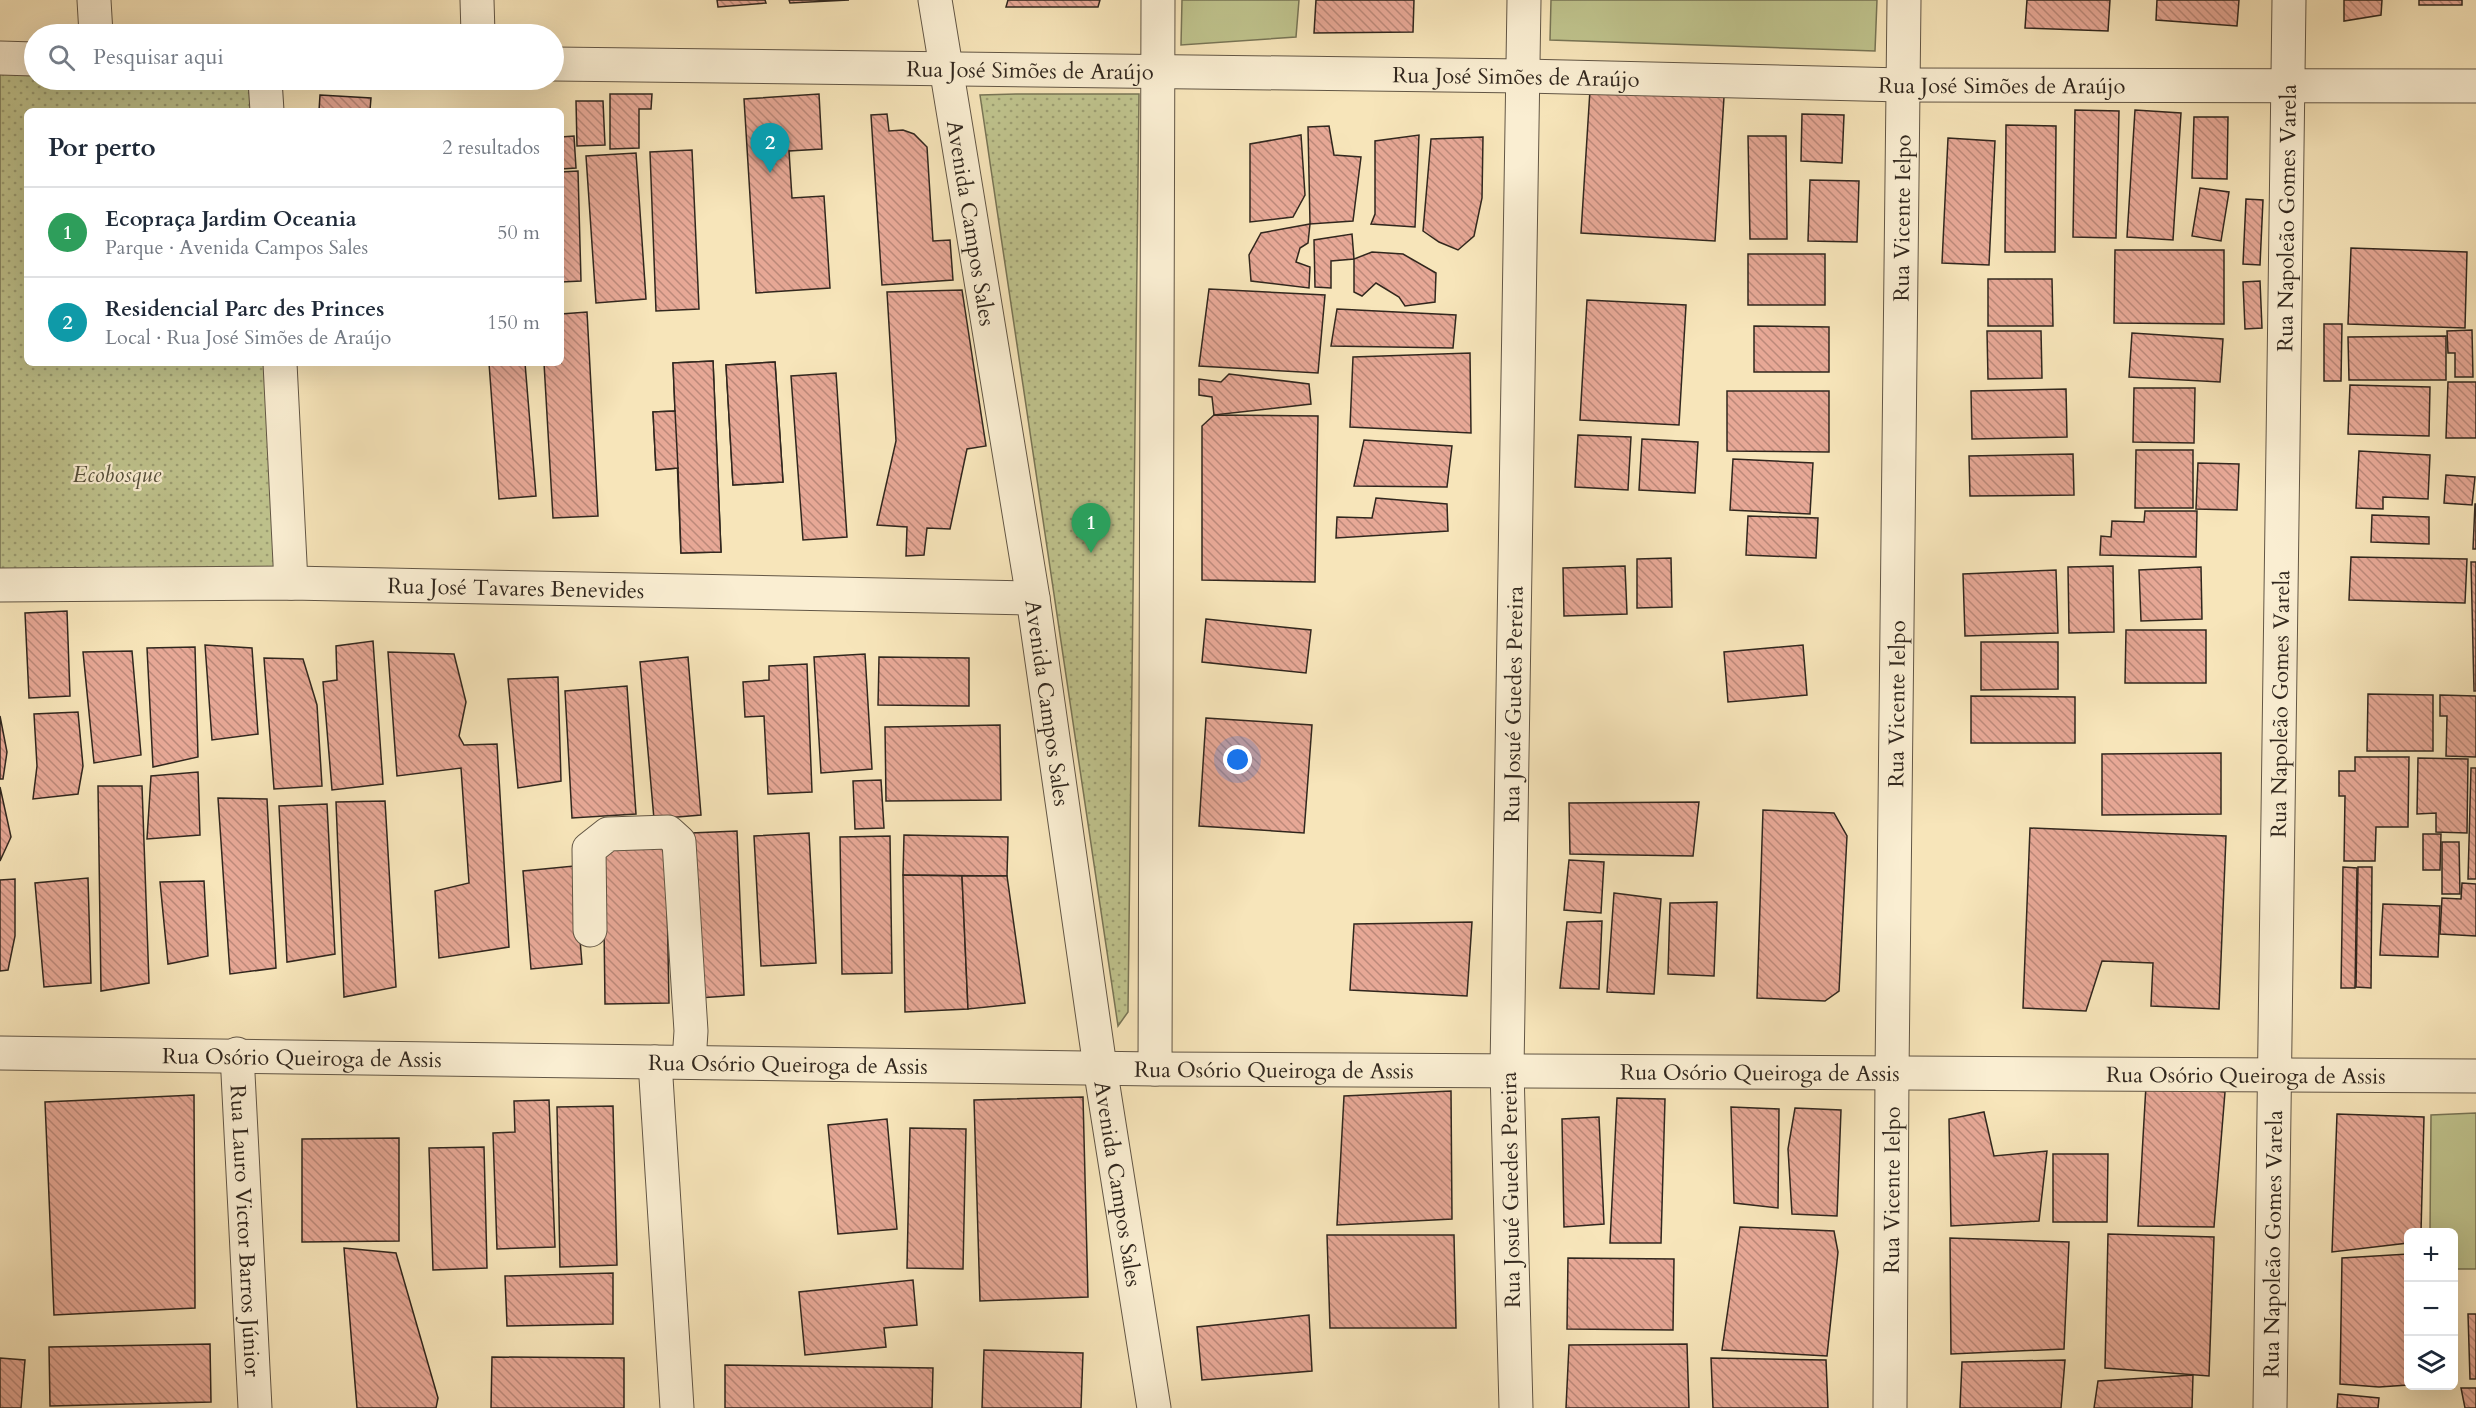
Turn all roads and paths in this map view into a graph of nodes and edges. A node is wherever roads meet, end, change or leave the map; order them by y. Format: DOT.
graph roads {
  1 [pos="94,0"];
  2 [pos="477,0"];
  3 [pos="935,0"];
  4 [pos="1158,0"];
  5 [pos="1524,0"];
  6 [pos="1904,0"];
  7 [pos="2289,0"];
  8 [pos="95,24"];
  9 [pos="478,24"];
  10 [pos="0,58"];
  11 [pos="24,59"];
  12 [pos="564,64"];
  13 [pos="947,70"];
  14 [pos="1157,71"];
  15 [pos="1523,76"];
  16 [pos="2286,84"];
  17 [pos="1903,85"];
  18 [pos="2476,86"];
  19 [pos="266,90"];
  20 [pos="267,108"];
  21 [pos="280,366"];
  22 [pos="291,583"];
  23 [pos="0,585"];
  24 [pos="1033,597"];
  25 [pos="590,930"];
  26 [pos="0,1053"];
  27 [pos="237,1054"];
  28 [pos="655,1062"];
  29 [pos="689,1062"];
  30 [pos="1100,1067"];
  31 [pos="1155,1069"];
  32 [pos="1507,1070"];
  33 [pos="1892,1074"];
  34 [pos="2274,1075"];
  35 [pos="2476,1076"];
  36 [pos="255,1408"];
  37 [pos="676,1408"];
  38 [pos="1155,1408"];
  39 [pos="1516,1408"];
  40 [pos="1890,1408"];
  41 [pos="2270,1408"];
  1 -- 8 [label="street"];
  2 -- 9 [label="street"];
  3 -- 13 [label="street, Avenida Campos Sales"];
  4 -- 14 [label="street"];
  5 -- 15 [label="street, Rua Josué Guedes Pereira"];
  6 -- 17 [label="street, Rua Vicente Ielpo"];
  7 -- 16 [label="street, Rua Napoleão Gomes Varela"];
  10 -- 11 [label="street"];
  12 -- 13 [label="street, Rua José Simões de Araújo"];
  13 -- 14 [label="street, Rua José Simões de Araújo"];
  13 -- 24 [label="street, Avenida Campos Sales"];
  14 -- 15 [label="street, Rua José Simões de Araújo"];
  14 -- 31 [label="street"];
  15 -- 17 [label="street, Rua José Simões de Araújo"];
  15 -- 32 [label="street, Rua Josué Guedes Pereira"];
  16 -- 17 [label="street, Rua José Simões de Araújo"];
  16 -- 18 [label="street, Rua José Simões de Araújo"];
  16 -- 34 [label="street, Rua Napoleão Gomes Varela"];
  17 -- 33 [label="street, Rua Vicente Ielpo"];
  19 -- 20 [label="street"];
  21 -- 22 [label="street"];
  22 -- 23 [label="street, Rua José Tavares Benevides"];
  22 -- 24 [label="street, Rua José Tavares Benevides"];
  24 -- 30 [label="street, Avenida Campos Sales"];
  25 -- 29 [label="street"];
  26 -- 27 [label="street, Rua Osório Queiroga de Assis"];
  27 -- 28 [label="street, Rua Osório Queiroga de Assis"];
  27 -- 36 [label="street, Rua Lauro Victor Barros Júnior"];
  28 -- 29 [label="street, Rua Osório Queiroga de Assis"];
  28 -- 37 [label="street"];
  29 -- 30 [label="street, Rua Osório Queiroga de Assis"];
  30 -- 31 [label="street, Rua Osório Queiroga de Assis"];
  30 -- 38 [label="street, Avenida Campos Sales"];
  31 -- 32 [label="street, Rua Osório Queiroga de Assis"];
  32 -- 33 [label="street, Rua Osório Queiroga de Assis"];
  32 -- 39 [label="street, Rua Josué Guedes Pereira"];
  33 -- 34 [label="street, Rua Osório Queiroga de Assis"];
  33 -- 40 [label="street, Rua Vicente Ielpo"];
  34 -- 35 [label="street, Rua Osório Queiroga de Assis"];
  34 -- 41 [label="street, Rua Napoleão Gomes Varela"];
}
